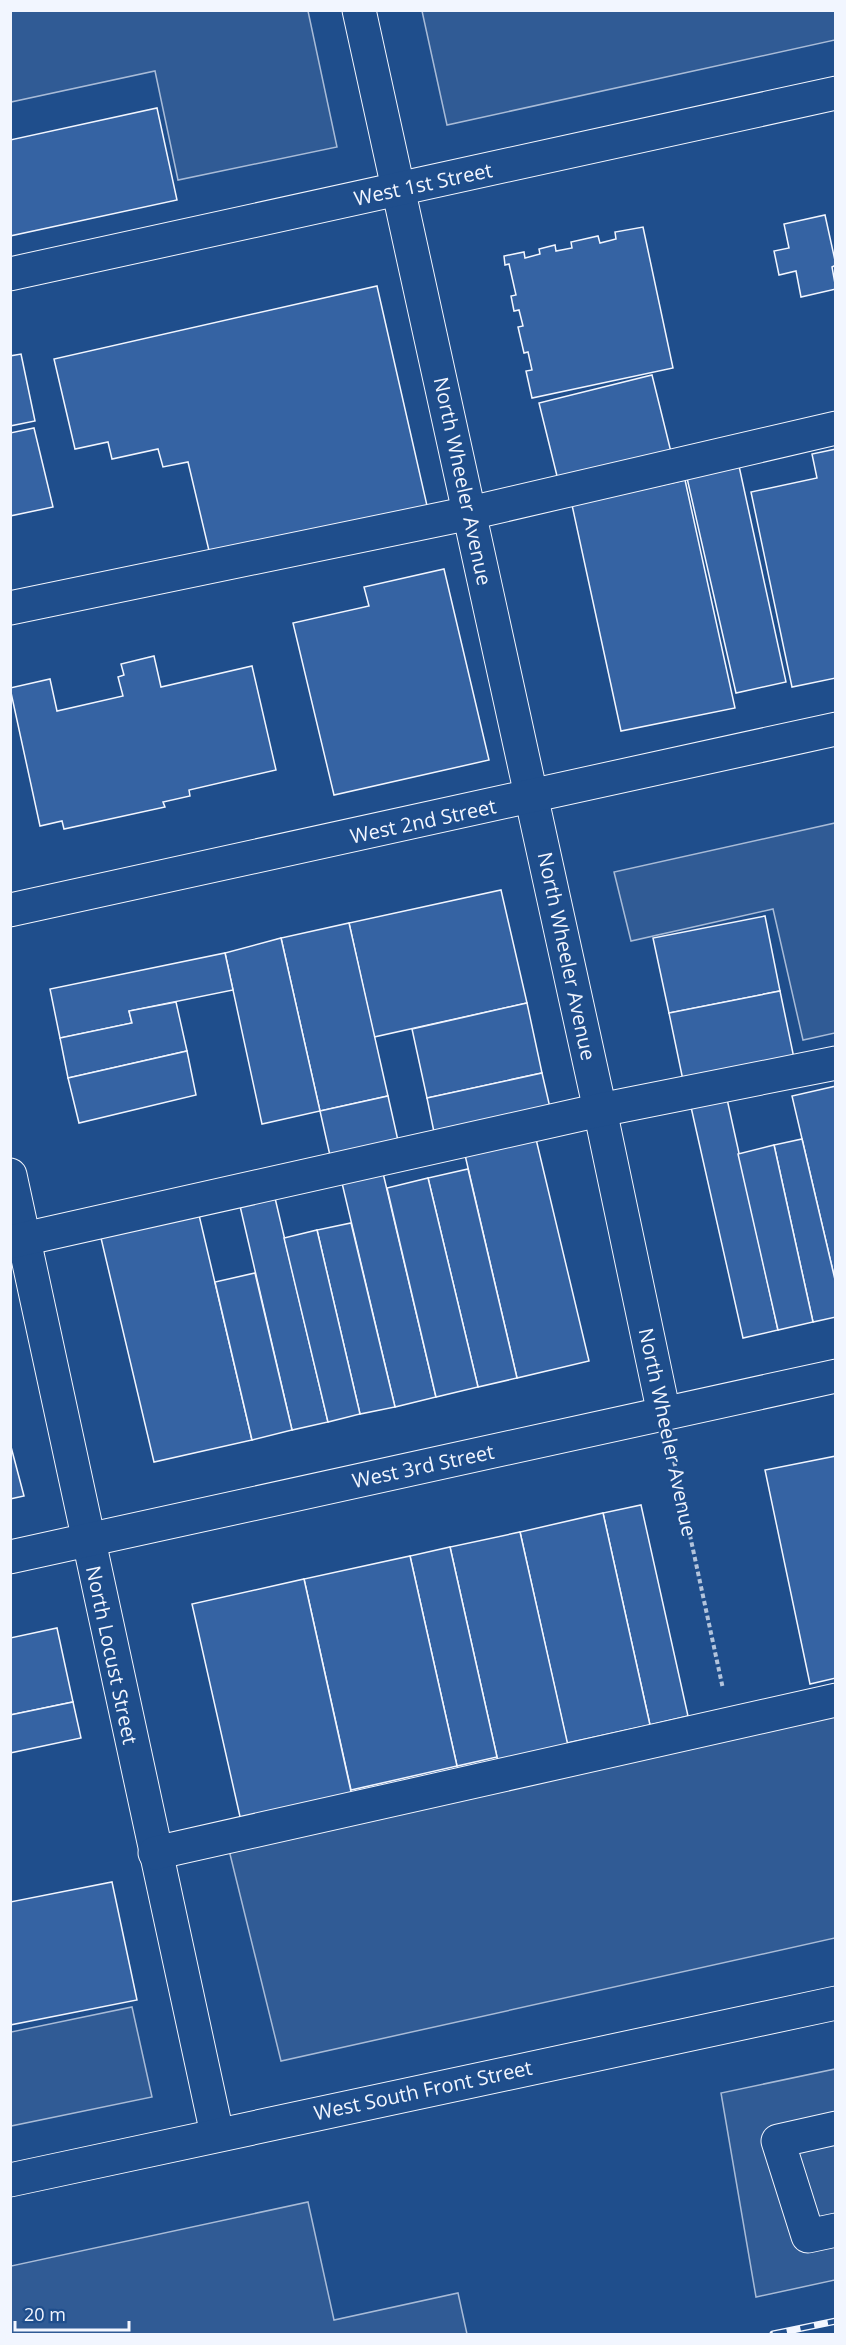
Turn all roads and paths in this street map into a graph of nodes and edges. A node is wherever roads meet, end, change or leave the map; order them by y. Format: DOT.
graph roads {
  1 [pos="359,10"];
  2 [pos="836,93"];
  3 [pos="398,190"];
  4 [pos="10,274"];
  5 [pos="836,428"];
  6 [pos="470,513"];
  7 [pos="10,608"];
  8 [pos="836,729"];
  9 [pos="532,797"];
  10 [pos="10,910"];
  11 [pos="836,1063"];
  12 [pos="600,1110"];
  13 [pos="10,1175"];
  14 [pos="18,1240"];
  15 [pos="836,1376"];
  16 [pos="664,1414"];
  17 [pos="87,1539"];
  18 [pos="10,1557"];
  19 [pos="836,1700"];
  20 [pos="730,1723"];
  21 [pos="155,1853"];
  22 [pos="836,2002"];
  23 [pos="836,2128"];
  24 [pos="217,2134"];
  25 [pos="10,2180"];
  26 [pos="836,2230"];
  1 -- 3 [label="main road, North Wheeler Avenue"];
  2 -- 3 [label="main road, West 1st Street"];
  3 -- 4 [label="main road, West 1st Street"];
  3 -- 6 [label="main road, North Wheeler Avenue"];
  5 -- 6 [label="main road"];
  6 -- 7 [label="main road"];
  6 -- 9 [label="main road, North Wheeler Avenue"];
  8 -- 9 [label="main road, West 2nd Street"];
  9 -- 10 [label="main road, West 2nd Street"];
  9 -- 12 [label="main road, North Wheeler Avenue"];
  11 -- 12 [label="main road"];
  12 -- 14 [label="main road"];
  12 -- 16 [label="main road, North Wheeler Avenue"];
  13 -- 14 [label="main road, North Locust Street"];
  14 -- 17 [label="main road, North Locust Street"];
  15 -- 16 [label="main road, West 3rd Street"];
  16 -- 17 [label="main road, West 3rd Street"];
  16 -- 20 [label="path, North Wheeler Avenue"];
  17 -- 18 [label="main road, West 3rd Street"];
  17 -- 21 [label="main road, North Locust Street"];
  19 -- 20 [label="main road"];
  20 -- 21 [label="main road"];
  21 -- 24 [label="main road, North Locust Street"];
  22 -- 24 [label="main road, West South Front Street"];
  23 -- 26 [label="main road"];
  24 -- 25 [label="main road, West South Front Street"];
}
